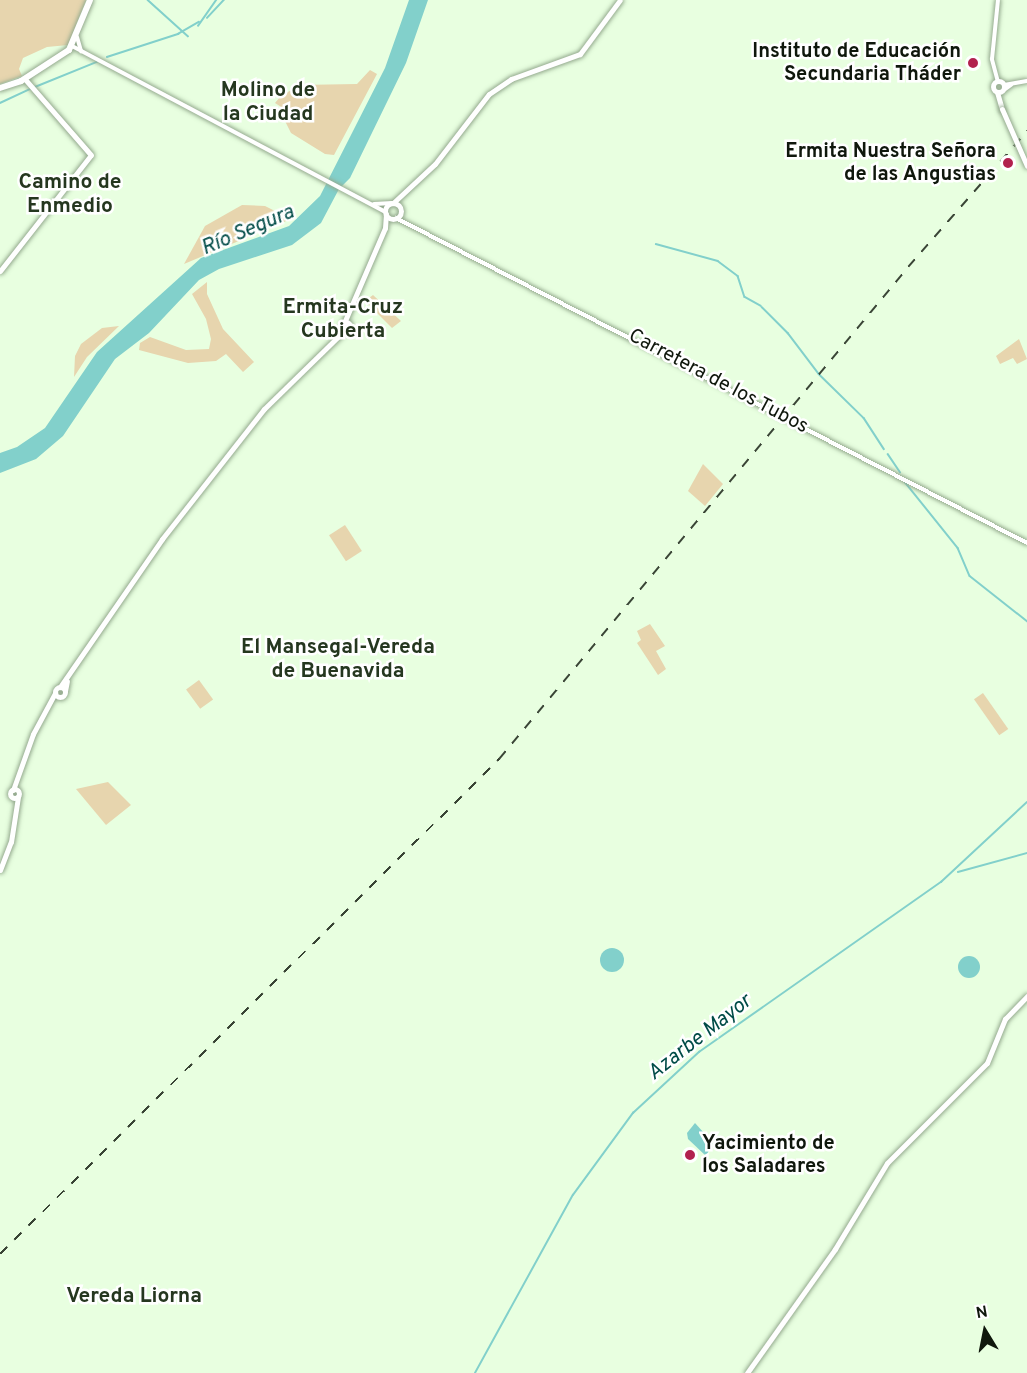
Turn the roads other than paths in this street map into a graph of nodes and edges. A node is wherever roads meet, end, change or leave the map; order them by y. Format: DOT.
graph roads {
  1 [pos="90,0"];
  2 [pos="620,0"];
  3 [pos="998,0"];
  4 [pos="77,37"];
  5 [pos="72,46"];
  6 [pos="82,52"];
  7 [pos="65,53"];
  8 [pos="25,79"];
  9 [pos="1027,81"];
  10 [pos="1000,87"];
  11 [pos="0,88"];
  12 [pos="1027,166"];
  13 [pos="406,194"];
  14 [pos="392,203"];
  15 [pos="374,204"];
  16 [pos="386,213"];
  17 [pos="398,215"];
  18 [pos="385,228"];
  19 [pos="0,271"];
  20 [pos="1027,543"];
  21 [pos="0,870"];
  22 [pos="1027,996"];
  23 [pos="747,1373"];
  1 -- 4 [label="highway"];
  2 -- 13 [label="main road"];
  3 -- 10 [label="street"];
  4 -- 5 [label="highway"];
  4 -- 6 [label="street"];
  5 -- 6 [label="street"];
  5 -- 7 [label="highway"];
  6 -- 7 [label="street"];
  6 -- 15 [label="street"];
  7 -- 8 [label="highway"];
  8 -- 11 [label="highway"];
  8 -- 19 [label="main road"];
  9 -- 10 [label="street"];
  10 -- 12 [label="main road, bridge"];
  13 -- 14 [label="main road"];
  13 -- 17 [label="main road"];
  14 -- 15 [label="street"];
  14 -- 16 [label="main road"];
  14 -- 17 [label="main road"];
  15 -- 16 [label="street"];
  16 -- 17 [label="main road"];
  16 -- 18 [label="main road"];
  17 -- 18 [label="main road"];
  17 -- 20 [label="street, Carretera de los Tubos"];
  18 -- 21 [label="main road"];
  22 -- 23 [label="main road"];
}
